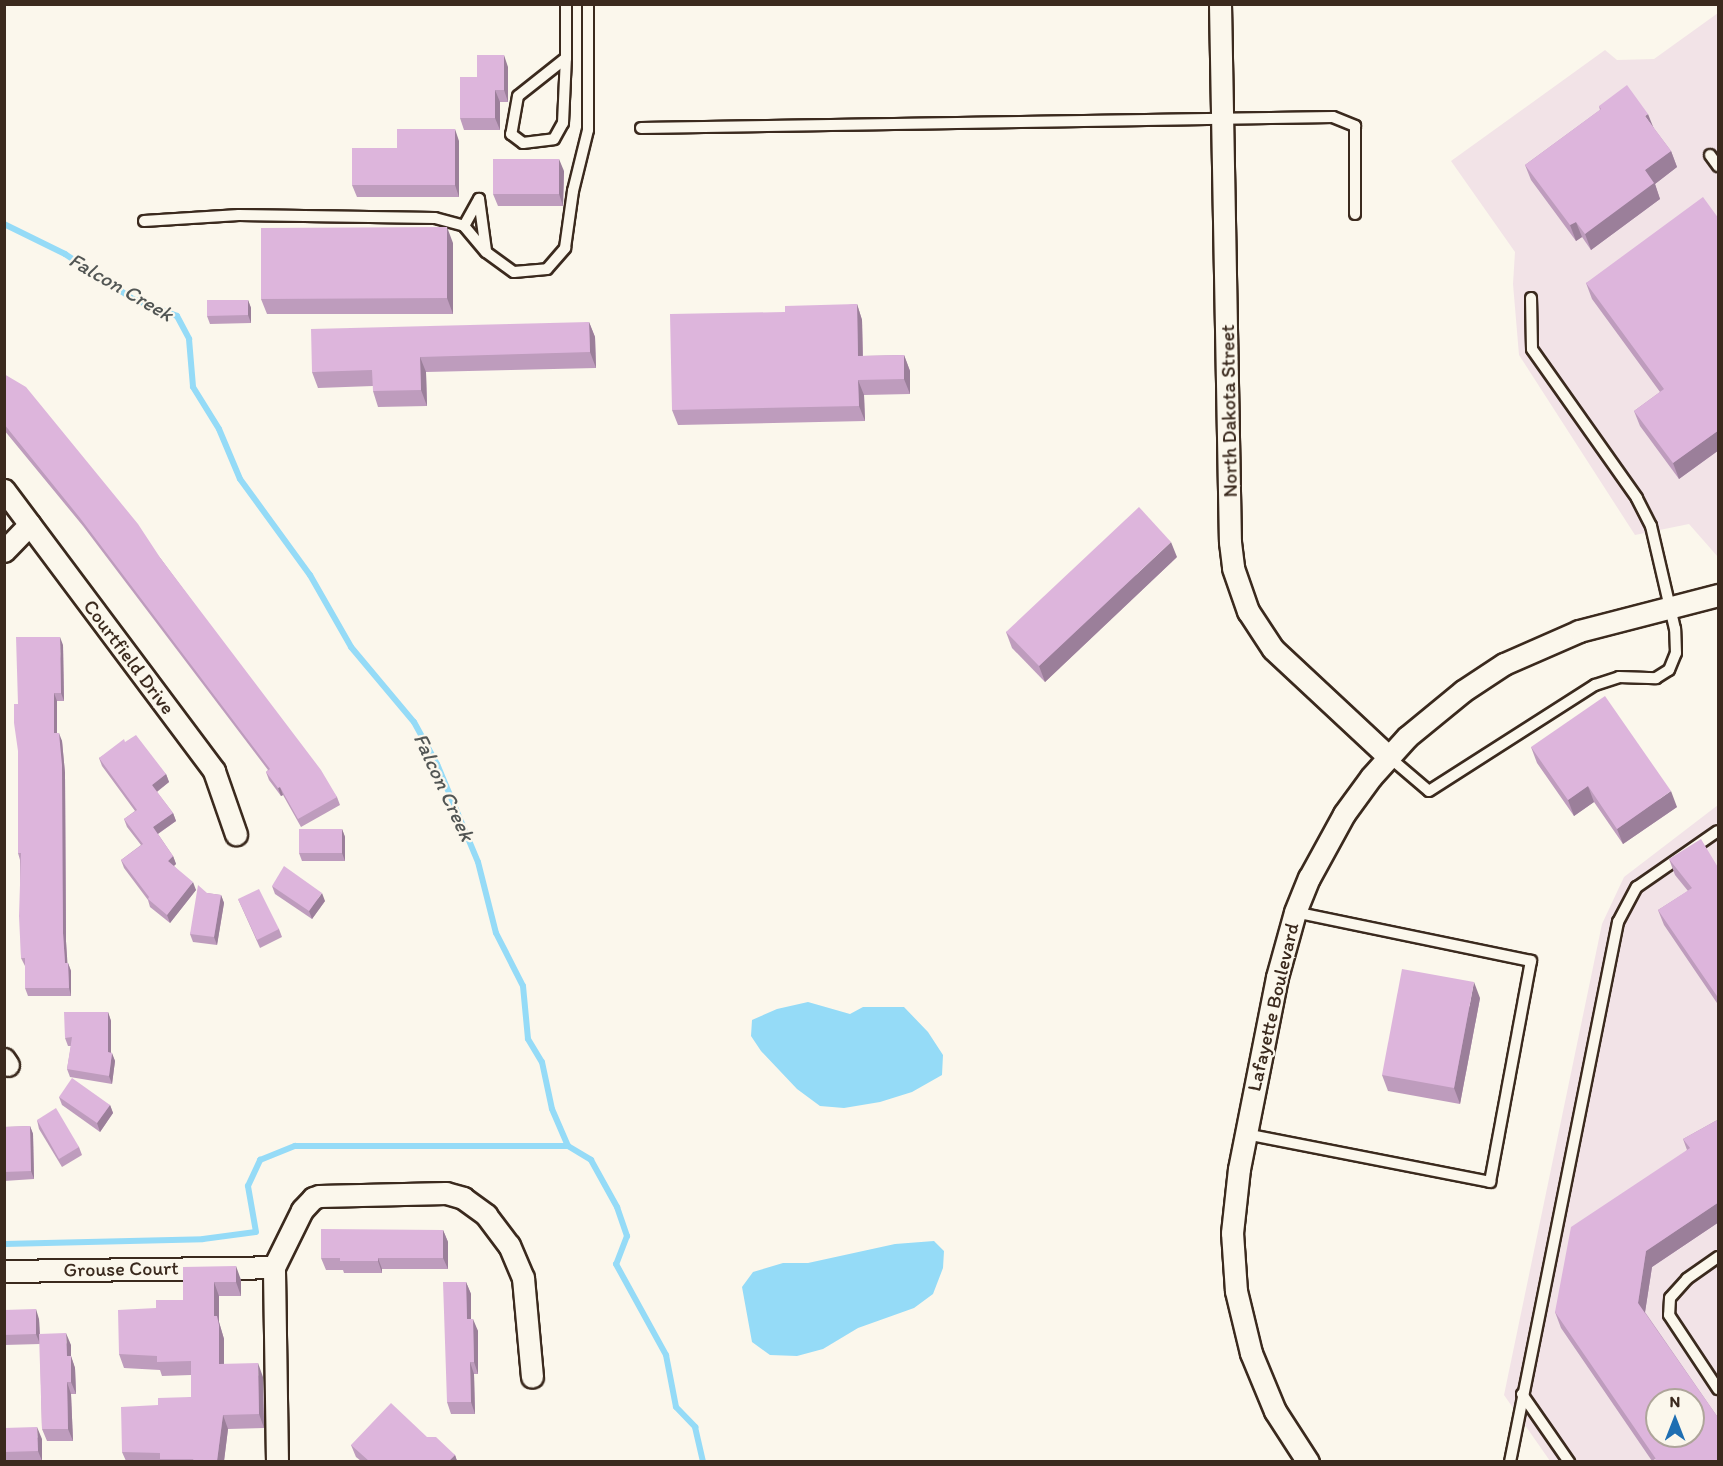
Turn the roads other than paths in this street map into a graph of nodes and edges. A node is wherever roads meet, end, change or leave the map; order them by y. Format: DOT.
graph roads {
  1 [pos="566,4"];
  2 [pos="588,4"];
  3 [pos="1220,4"];
  4 [pos="566,58"];
  5 [pos="1223,118"];
  6 [pos="641,128"];
  7 [pos="1710,155"];
  8 [pos="1719,166"];
  9 [pos="1355,214"];
  10 [pos="144,221"];
  11 [pos="464,226"];
  12 [pos="486,252"];
  13 [pos="1531,298"];
  14 [pos="4,490"];
  15 [pos="30,524"];
  16 [pos="4,551"];
  17 [pos="1719,595"];
  18 [pos="1670,607"];
  19 [pos="1389,757"];
  20 [pos="1719,831"];
  21 [pos="236,834"];
  22 [pos="1295,912"];
  23 [pos="1246,1134"];
  24 [pos="1719,1257"];
  25 [pos="274,1267"];
  26 [pos="4,1271"];
  27 [pos="532,1377"];
  28 [pos="1719,1389"];
  29 [pos="1522,1394"];
  30 [pos="277,1461"];
  31 [pos="1308,1461"];
  32 [pos="1510,1461"];
  33 [pos="1569,1461"];
  1 -- 4 [label="lane"];
  2 -- 12 [label="lane"];
  3 -- 5 [label="street, North Dakota Street"];
  4 -- 4 [label="lane"];
  5 -- 6 [label="lane"];
  5 -- 9 [label="lane"];
  5 -- 19 [label="street, North Dakota Street"];
  7 -- 8 [label="lane"];
  10 -- 11 [label="lane"];
  11 -- 12 [label="lane"];
  11 -- 12 [label="lane"];
  13 -- 18 [label="lane"];
  14 -- 15 [label="street, Courtfield Drive"];
  15 -- 16 [label="street"];
  15 -- 21 [label="street, Courtfield Drive"];
  17 -- 18 [label="street, Lafayette Boulevard"];
  18 -- 19 [label="street, Lafayette Boulevard"];
  18 -- 19 [label="lane"];
  19 -- 22 [label="street, Lafayette Boulevard"];
  20 -- 29 [label="lane"];
  22 -- 23 [label="street, Lafayette Boulevard"];
  22 -- 23 [label="lane"];
  23 -- 31 [label="street, Lafayette Boulevard"];
  24 -- 28 [label="lane"];
  25 -- 26 [label="street, Grouse Court"];
  25 -- 27 [label="street"];
  25 -- 30 [label="street"];
  29 -- 32 [label="lane"];
  29 -- 33 [label="lane"];
}
